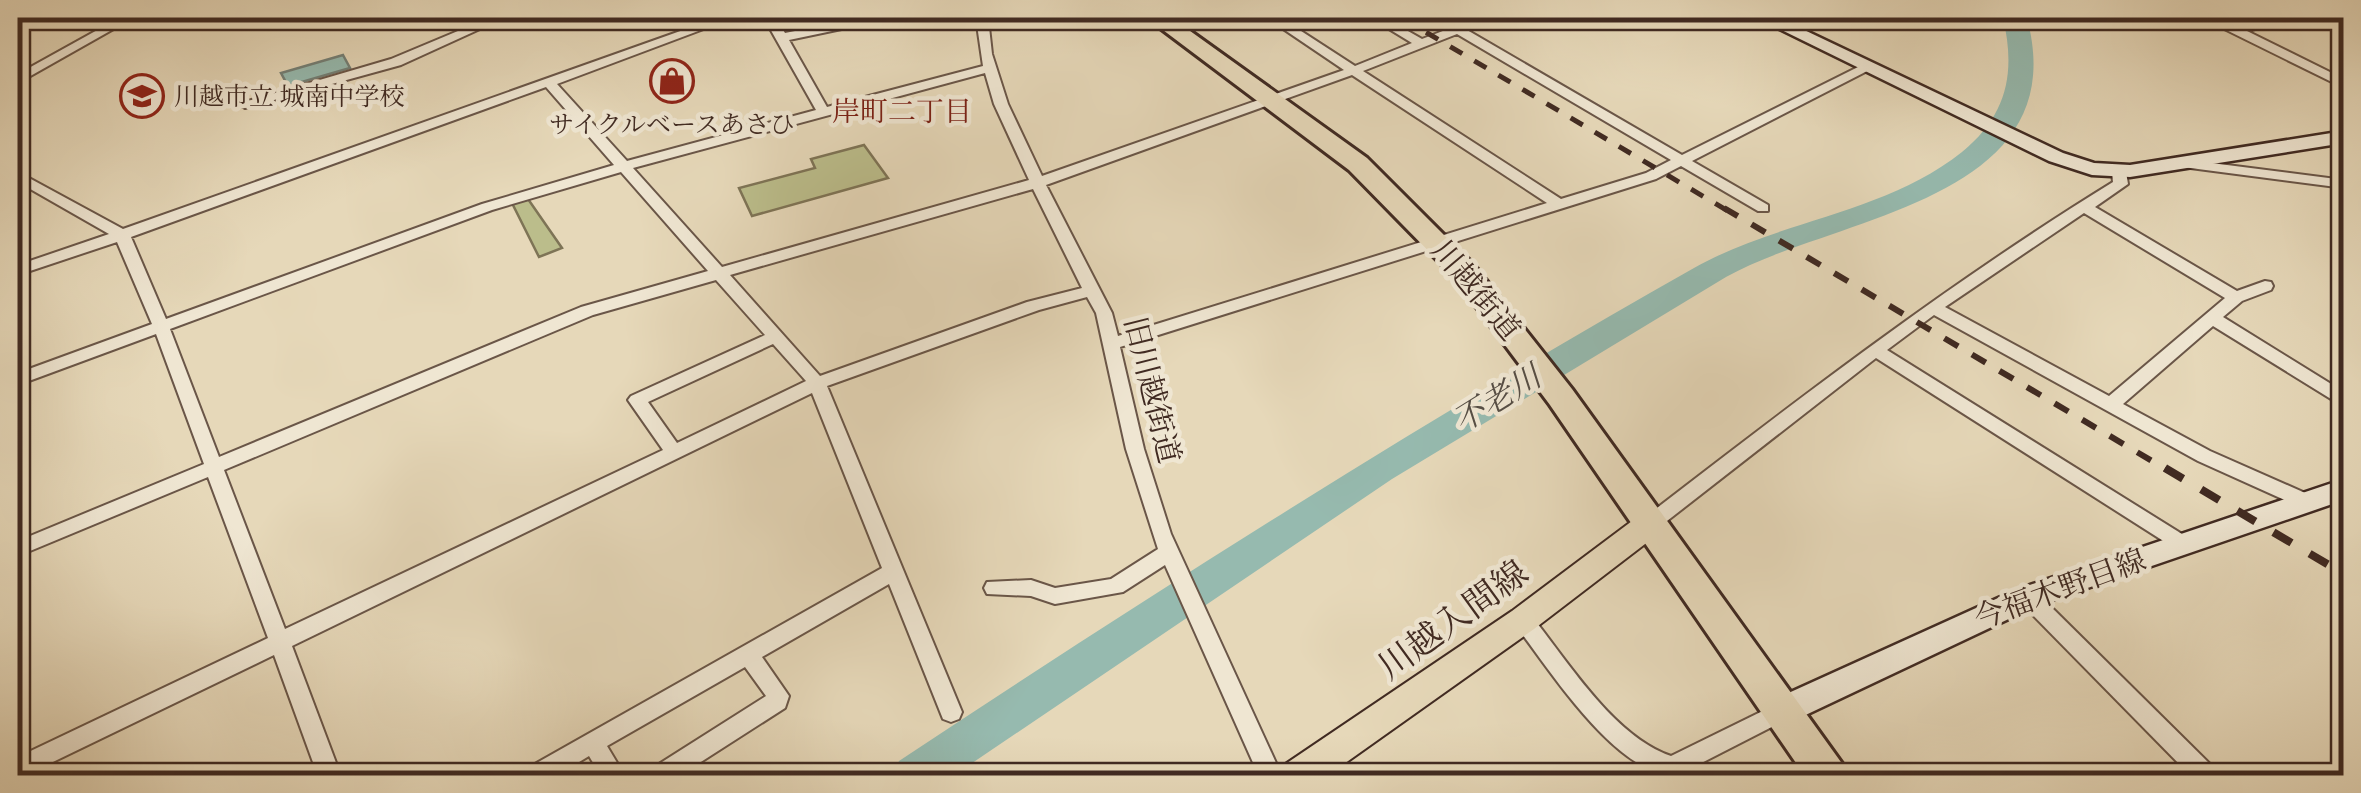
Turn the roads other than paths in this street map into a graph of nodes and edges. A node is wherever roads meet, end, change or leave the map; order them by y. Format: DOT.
graph roads {
  1 [pos="127,18"];
  2 [pos="467,18"];
  3 [pos="498,18"];
  4 [pos="726,18"];
  5 [pos="770,18"];
  6 [pos="875,18"];
  7 [pos="982,18"];
  8 [pos="1273,18"];
  9 [pos="1377,18"];
  10 [pos="1438,18"];
  11 [pos="1487,18"];
  12 [pos="1766,18"];
  13 [pos="2208,18"];
  14 [pos="2284,18"];
  15 [pos="1172,20"];
  16 [pos="482,24"];
  17 [pos="1460,30"];
  18 [pos="2236,30"];
  19 [pos="781,38"];
  20 [pos="1422,44"];
  21 [pos="1868,67"];
  22 [pos="990,68"];
  23 [pos="1355,70"];
  24 [pos="18,78"];
  25 [pos="548,82"];
  26 [pos="2344,84"];
  27 [pos="1273,99"];
  28 [pos="245,104"];
  29 [pos="823,111"];
  30 [pos="2344,137"];
  31 [pos="1682,161"];
  32 [pos="2180,162"];
  33 [pos="625,167"];
  34 [pos="2119,172"];
  35 [pos="18,176"];
  36 [pos="1040,182"];
  37 [pos="2344,184"];
  38 [pos="1560,205"];
  39 [pos="2083,206"];
  40 [pos="1763,208"];
  41 [pos="122,235"];
  42 [pos="1439,244"];
  43 [pos="18,270"];
  44 [pos="720,276"];
  45 [pos="2265,286"];
  46 [pos="1092,290"];
  47 [pos="2236,298"];
  48 [pos="1932,308"];
  49 [pos="2214,319"];
  50 [pos="161,326"];
  51 [pos="775,337"];
  52 [pos="1114,344"];
  53 [pos="1874,349"];
  54 [pos="18,379"];
  55 [pos="817,383"];
  56 [pos="2344,401"];
  57 [pos="2110,405"];
  58 [pos="674,452"];
  59 [pos="212,468"];
  60 [pos="2344,489"];
  61 [pos="2306,501"];
  62 [pos="1651,523"];
  63 [pos="2184,544"];
  64 [pos="18,549"];
  65 [pos="1173,560"];
  66 [pos="892,572"];
  67 [pos="994,588"];
  68 [pos="2028,598"];
  69 [pos="1523,620"];
  70 [pos="279,642"];
  71 [pos="747,653"];
  72 [pos="1784,710"];
  73 [pos="951,712"];
  74 [pos="592,742"];
  75 [pos="18,768"];
  76 [pos="1664,771"];
  77 [pos="330,776"];
  78 [pos="534,776"];
  79 [pos="614,776"];
  80 [pos="658,776"];
  81 [pos="1270,776"];
  82 [pos="1297,776"];
  83 [pos="1830,776"];
  84 [pos="2206,776"];
  1 -- 24 [label="street"];
  2 -- 16 [label="street"];
  3 -- 16 [label="street"];
  4 -- 25 [label="street"];
  5 -- 19 [label="street"];
  6 -- 19 [label="street"];
  7 -- 22 [label="street, 旧川越街道"];
  8 -- 23 [label="street"];
  9 -- 20 [label="street"];
  10 -- 17 [label="street"];
  11 -- 17 [label="street"];
  12 -- 21 [label="street"];
  13 -- 18 [label="street"];
  14 -- 18 [label="street"];
  15 -- 27 [label="highway, 川越街道"];
  16 -- 28 [label="street"];
  17 -- 20 [label="street"];
  17 -- 31 [label="street"];
  18 -- 26 [label="street"];
  19 -- 29 [label="street"];
  20 -- 23 [label="street"];
  21 -- 31 [label="street"];
  21 -- 34 [label="street"];
  22 -- 29 [label="street"];
  22 -- 36 [label="street, 旧川越街道"];
  23 -- 27 [label="street"];
  23 -- 38 [label="street"];
  25 -- 33 [label="street"];
  25 -- 41 [label="street"];
  27 -- 36 [label="street"];
  27 -- 42 [label="highway, 川越街道"];
  29 -- 33 [label="street"];
  30 -- 32 [label="street"];
  31 -- 38 [label="street"];
  31 -- 40 [label="street"];
  32 -- 34 [label="street"];
  32 -- 37 [label="street"];
  33 -- 44 [label="street"];
  33 -- 50 [label="street"];
  34 -- 39 [label="street"];
  35 -- 41 [label="street"];
  36 -- 44 [label="street"];
  36 -- 46 [label="street, 旧川越街道"];
  38 -- 42 [label="street"];
  39 -- 47 [label="street"];
  39 -- 48 [label="street"];
  41 -- 43 [label="street"];
  41 -- 50 [label="street"];
  42 -- 52 [label="street"];
  42 -- 62 [label="highway, 川越街道"];
  44 -- 51 [label="street"];
  44 -- 59 [label="street"];
  45 -- 47 [label="street"];
  46 -- 52 [label="street, 旧川越街道"];
  46 -- 55 [label="street"];
  47 -- 49 [label="street"];
  48 -- 53 [label="street"];
  48 -- 57 [label="street"];
  49 -- 56 [label="street"];
  49 -- 57 [label="street"];
  50 -- 54 [label="street"];
  50 -- 59 [label="street"];
  51 -- 55 [label="street"];
  51 -- 58 [label="street"];
  52 -- 65 [label="street, 旧川越街道"];
  53 -- 62 [label="street"];
  53 -- 63 [label="street"];
  55 -- 58 [label="street"];
  55 -- 66 [label="street"];
  57 -- 61 [label="street"];
  58 -- 70 [label="street"];
  59 -- 64 [label="street"];
  59 -- 70 [label="street"];
  60 -- 61 [label="street, 今福木野目線"];
  61 -- 63 [label="street, 今福木野目線"];
  62 -- 69 [label="main road, 川越入間線"];
  62 -- 72 [label="highway, 川越街道"];
  63 -- 68 [label="street, 今福木野目線"];
  65 -- 67 [label="street"];
  65 -- 81 [label="street, 旧川越街道"];
  66 -- 71 [label="street"];
  66 -- 73 [label="street"];
  68 -- 72 [label="street, 今福木野目線"];
  68 -- 84 [label="street"];
  69 -- 76 [label="street"];
  69 -- 82 [label="main road, 川越入間線"];
  70 -- 75 [label="street"];
  70 -- 77 [label="street"];
  71 -- 74 [label="street"];
  71 -- 80 [label="street"];
  72 -- 76 [label="street"];
  72 -- 83 [label="highway, 川越街道"];
  74 -- 78 [label="street"];
  74 -- 79 [label="street"];
}
